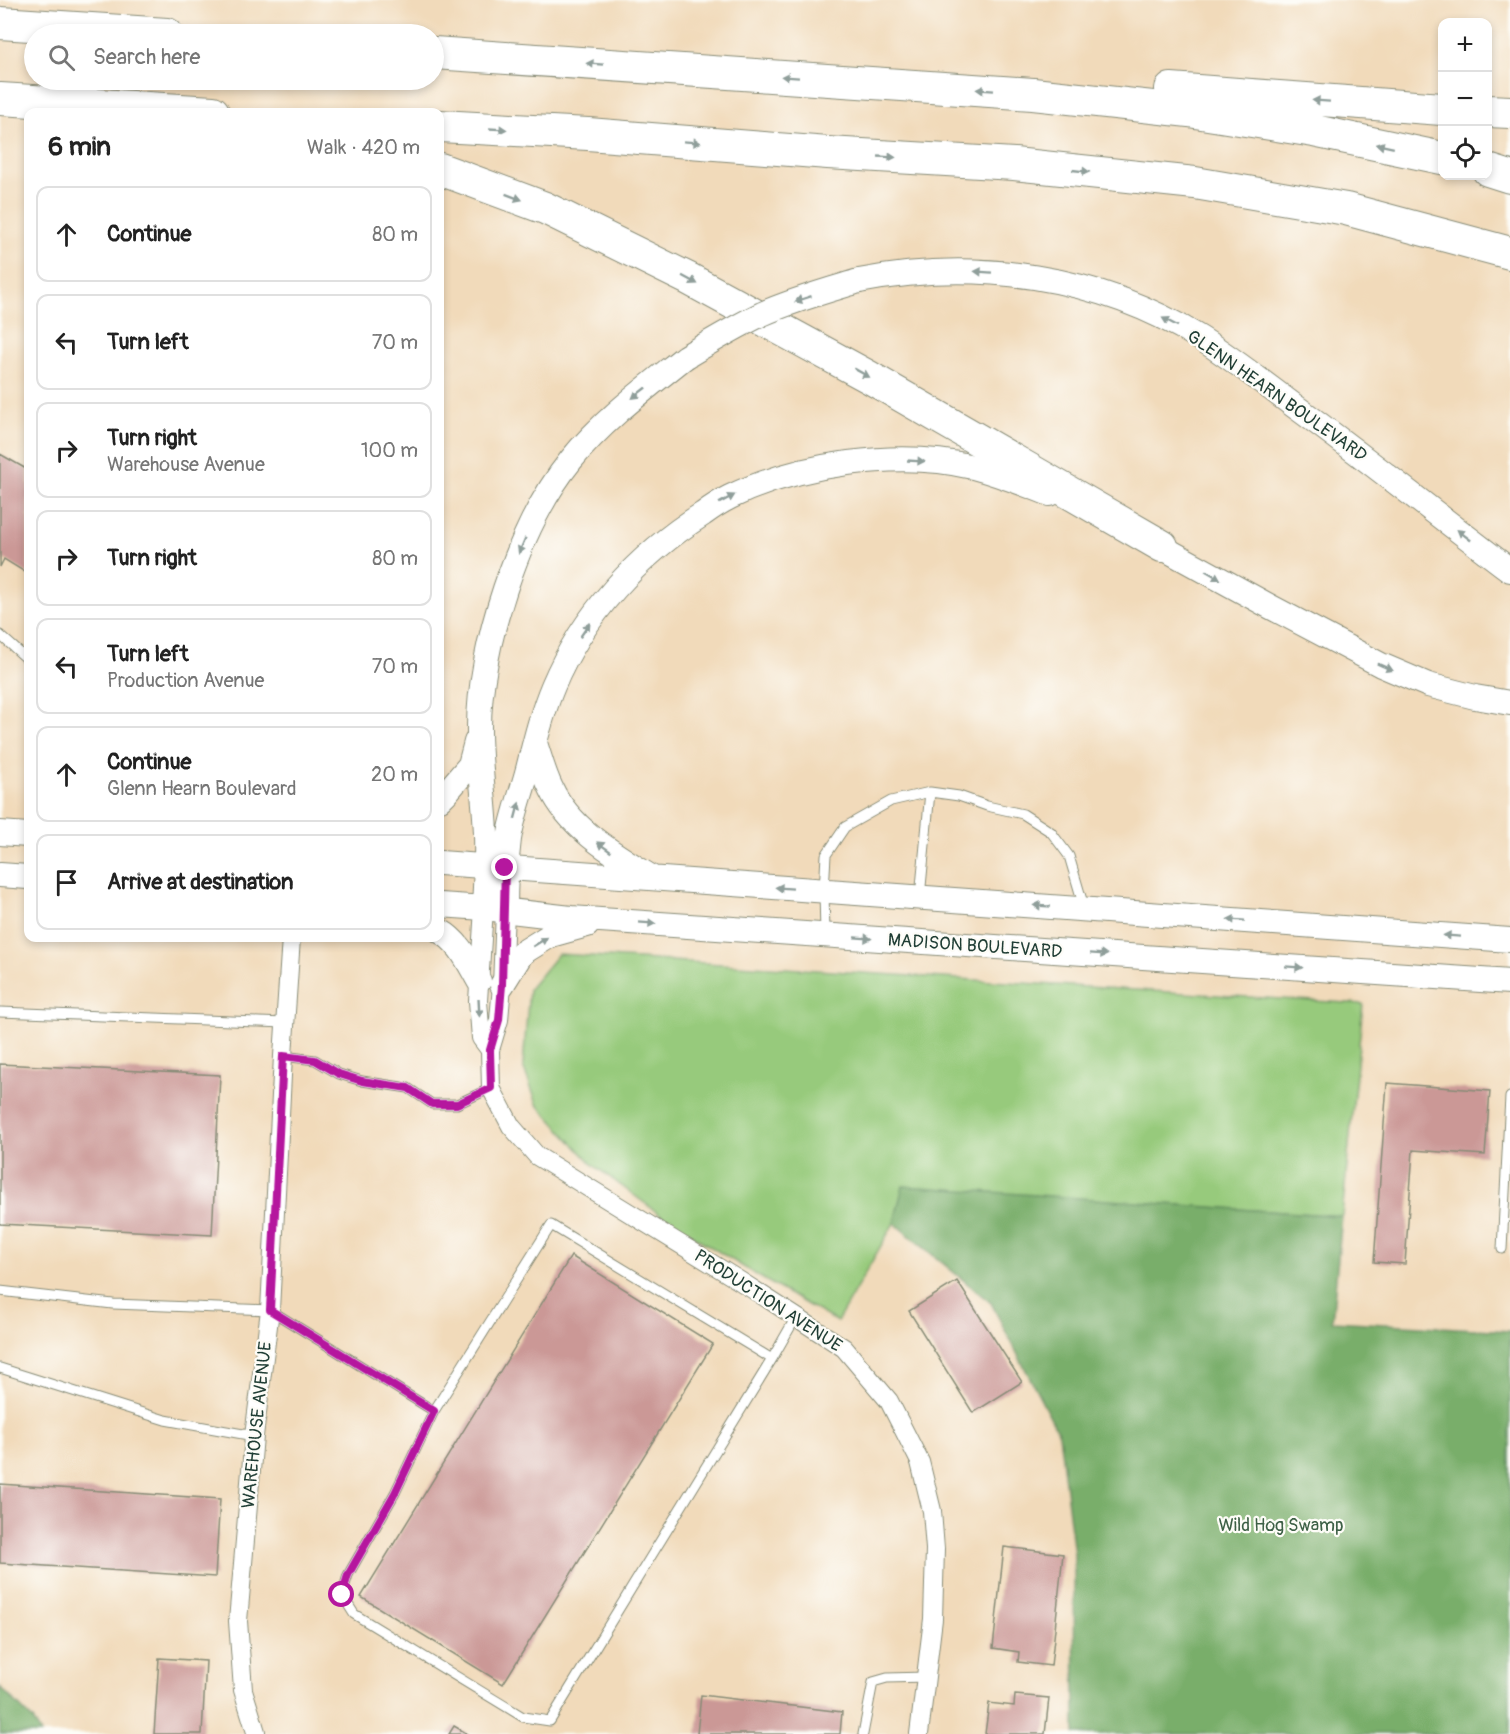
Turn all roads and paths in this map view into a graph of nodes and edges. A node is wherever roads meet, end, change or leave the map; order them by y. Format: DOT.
graph roads {
  1 [pos="0,23"];
  2 [pos="24,25"];
  3 [pos="444,54"];
  4 [pos="1033,94"];
  5 [pos="0,99"];
  6 [pos="137,108"];
  7 [pos="1438,109"];
  8 [pos="1492,111"];
  9 [pos="1510,112"];
  10 [pos="444,126"];
  11 [pos="1438,158"];
  12 [pos="444,170"];
  13 [pos="1492,171"];
  14 [pos="1510,177"];
  15 [pos="1510,252"];
  16 [pos="1162,546"];
  17 [pos="1510,570"];
  18 [pos="0,635"];
  19 [pos="24,656"];
  20 [pos="1510,703"];
  21 [pos="479,731"];
  22 [pos="535,743"];
  23 [pos="930,792"];
  24 [pos="444,796"];
  25 [pos="0,832"];
  26 [pos="24,834"];
  27 [pos="444,863"];
  28 [pos="495,867"];
  29 [pos="0,875"];
  30 [pos="24,877"];
  31 [pos="653,878"];
  32 [pos="824,891"];
  33 [pos="920,898"];
  34 [pos="444,905"];
  35 [pos="494,909"];
  36 [pos="1085,909"];
  37 [pos="607,920"];
  38 [pos="444,934"];
  39 [pos="825,935"];
  40 [pos="1510,940"];
  41 [pos="291,942"];
  42 [pos="479,981"];
  43 [pos="1510,982"];
  44 [pos="502,985"];
  45 [pos="0,1012"];
  46 [pos="285,1023"];
  47 [pos="490,1050"];
  48 [pos="283,1056"];
  49 [pos="491,1088"];
  50 [pos="1510,1097"];
  51 [pos="1502,1249"];
  52 [pos="0,1291"];
  53 [pos="270,1310"];
  54 [pos="796,1317"];
  55 [pos="772,1359"];
  56 [pos="0,1368"];
  57 [pos="434,1411"];
  58 [pos="254,1436"];
  59 [pos="926,1677"];
  60 [pos="256,1732"];
  61 [pos="863,1734"];
  62 [pos="919,1734"];
  1 -- 2 [label="highway"];
  4 -- 3 [label="highway, one-way"];
  7 -- 4 [label="highway, one-way"];
  11 -- 4 [label="highway, one-way"];
  5 -- 6 [label="highway"];
  8 -- 9 [label="highway"];
  10 -- 15 [label="highway, one-way"];
  12 -- 16 [label="highway, one-way"];
  13 -- 14 [label="highway"];
  16 -- 20 [label="main road, GLENN HEARN BOULEVARD, one-way"];
  22 -- 16 [label="main road, GLENN HEARN BOULEVARD, one-way"];
  17 -- 21 [label="main road, GLENN HEARN BOULEVARD, one-way, bridge"];
  18 -- 19 [label="lane"];
  21 -- 24 [label="main road"];
  21 -- 28 [label="main road, GLENN HEARN BOULEVARD"];
  28 -- 22 [label="main road, GLENN HEARN BOULEVARD, one-way"];
  31 -- 22 [label="main road, one-way"];
  23 -- 32 [label="lane"];
  23 -- 33 [label="lane"];
  23 -- 36 [label="lane"];
  25 -- 26 [label="main road"];
  27 -- 28 [label="main road"];
  28 -- 31 [label="main road"];
  28 -- 35 [label="main road, GLENN HEARN BOULEVARD"];
  29 -- 30 [label="main road"];
  32 -- 31 [label="main road, one-way"];
  32 -- 33 [label="main road"];
  32 -- 39 [label="lane"];
  36 -- 33 [label="main road, one-way"];
  34 -- 35 [label="main road, MADISON BOULEVARD"];
  35 -- 37 [label="main road, MADISON BOULEVARD"];
  35 -- 42 [label="street, PRODUCTION AVENUE"];
  35 -- 44 [label="street, PRODUCTION AVENUE"];
  40 -- 36 [label="main road, one-way"];
  37 -- 39 [label="main road, MADISON BOULEVARD, one-way"];
  44 -- 37 [label="main road, one-way"];
  38 -- 42 [label="main road"];
  39 -- 43 [label="main road, MADISON BOULEVARD, one-way"];
  41 -- 46 [label="street, WAREHOUSE AVENUE"];
  42 -- 47 [label="street, PRODUCTION AVENUE, one-way"];
  44 -- 47 [label="street, PRODUCTION AVENUE"];
  45 -- 46 [label="lane"];
  46 -- 48 [label="street, WAREHOUSE AVENUE"];
  47 -- 49 [label="street, PRODUCTION AVENUE"];
  48 -- 49 [label="lane"];
  48 -- 53 [label="street, WAREHOUSE AVENUE"];
  49 -- 54 [label="street, PRODUCTION AVENUE"];
  50 -- 51 [label="lane"];
  52 -- 53 [label="lane"];
  53 -- 57 [label="lane"];
  53 -- 58 [label="street, WAREHOUSE AVENUE"];
  54 -- 55 [label="lane"];
  54 -- 59 [label="street, PRODUCTION AVENUE"];
  55 -- 57 [label="lane"];
  55 -- 57 [label="lane"];
  56 -- 58 [label="lane"];
  58 -- 60 [label="street, WAREHOUSE AVENUE"];
  59 -- 61 [label="lane"];
  59 -- 62 [label="street, PRODUCTION AVENUE"];
}
